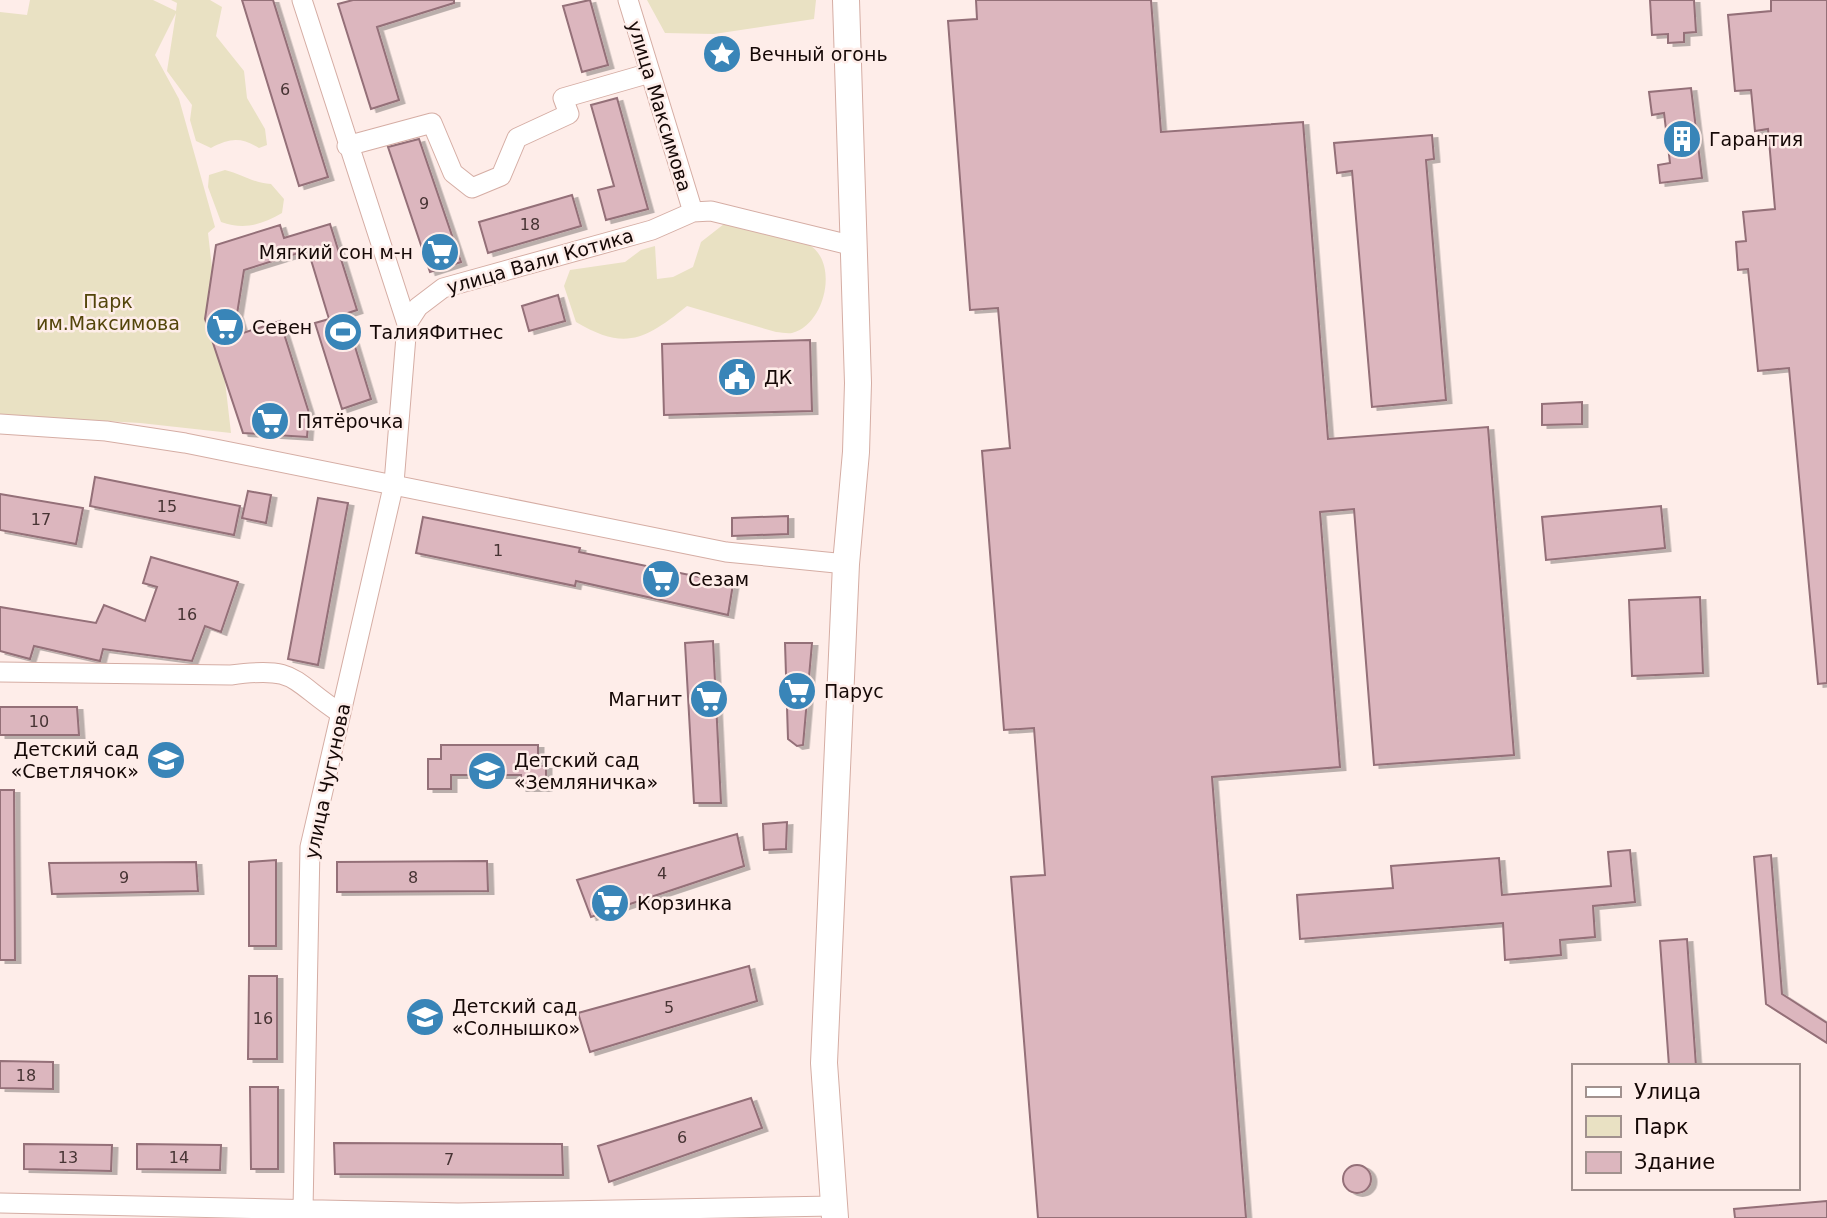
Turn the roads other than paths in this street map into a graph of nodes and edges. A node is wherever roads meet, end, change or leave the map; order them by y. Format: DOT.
graph roads {
  1 [pos="302,0"];
  2 [pos="628,0"];
  3 [pos="846,0"];
  4 [pos="650,73"];
  5 [pos="347,146"];
  6 [pos="693,212"];
  7 [pos="854,246"];
  8 [pos="407,324"];
  9 [pos="0,424"];
  10 [pos="394,484"];
  11 [pos="846,564"];
  12 [pos="0,672"];
  13 [pos="340,713"];
  14 [pos="0,1203"];
  15 [pos="303,1210"];
  16 [pos="835,1212"];
  1 -- 5 [label="street"];
  2 -- 4 [label="street, улица Максимова"];
  3 -- 7 [label="main road"];
  4 -- 5 [label="street"];
  4 -- 6 [label="street, улица Максимова"];
  5 -- 8 [label="street"];
  6 -- 7 [label="street, улица Вали Котика"];
  6 -- 8 [label="street, улица Вали Котика"];
  7 -- 11 [label="main road"];
  8 -- 10 [label="street, улица Чугунова"];
  9 -- 10 [label="street"];
  10 -- 11 [label="street"];
  10 -- 13 [label="street, улица Чугунова"];
  11 -- 16 [label="main road"];
  12 -- 13 [label="street"];
  13 -- 15 [label="street, улица Чугунова"];
  14 -- 15 [label="street"];
  15 -- 16 [label="street"];
}
